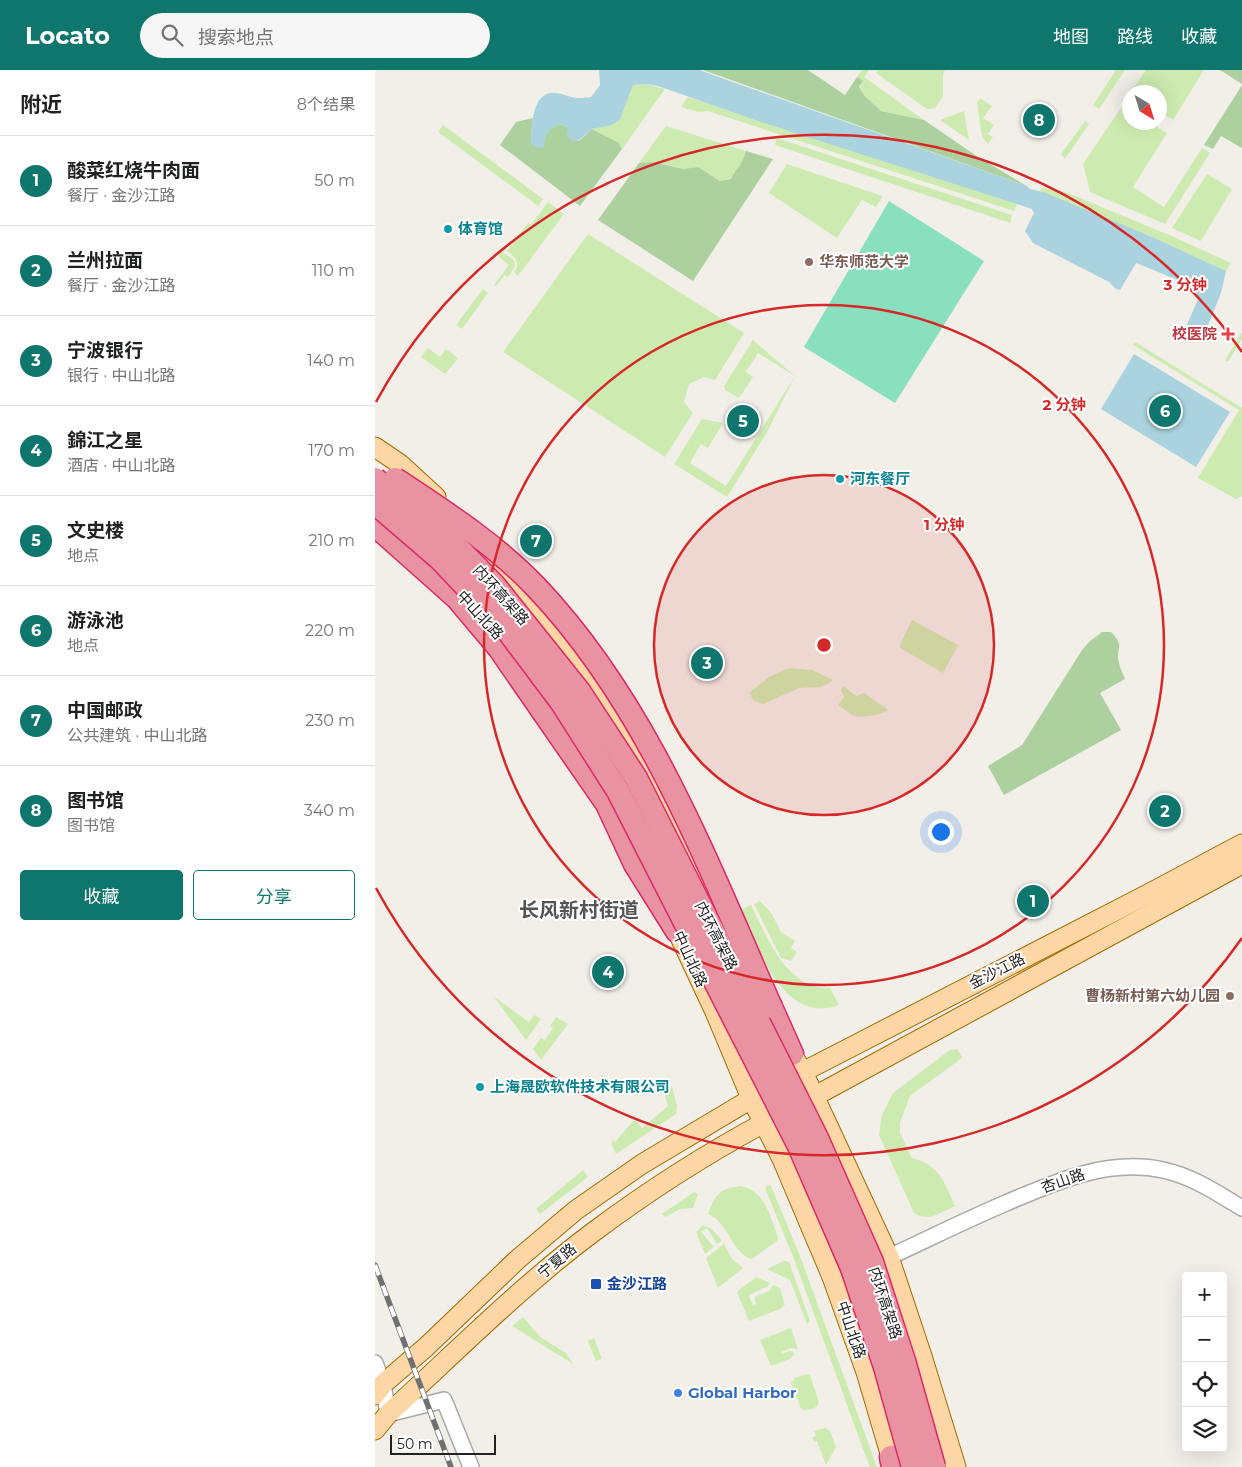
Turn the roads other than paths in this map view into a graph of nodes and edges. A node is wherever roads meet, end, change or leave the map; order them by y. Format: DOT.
graph roads {
  1 [pos="375,447"];
  2 [pos="375,468"];
  3 [pos="375,479"];
  4 [pos="375,503"];
  5 [pos="375,518"];
  6 [pos="375,526"];
  7 [pos="580,669"];
  8 [pos="1242,844"];
  9 [pos="1242,864"];
  10 [pos="677,931"];
  11 [pos="798,1063"];
  12 [pos="813,1097"];
  13 [pos="751,1098"];
  14 [pos="764,1123"];
  15 [pos="1242,1208"];
  16 [pos="889,1257"];
  17 [pos="375,1364"];
  18 [pos="379,1390"];
  19 [pos="388,1414"];
  20 [pos="375,1430"];
  21 [pos="893,1464"];
  22 [pos="471,1467"];
  23 [pos="913,1467"];
  24 [pos="934,1467"];
  25 [pos="956,1467"];
  1 -- 7 [label="main road"];
  2 -- 7 [label="main road"];
  2 -- 11 [label="highway, bridge"];
  3 -- 24 [label="highway, 内环高架路, bridge"];
  4 -- 23 [label="highway, 内环高架路, bridge"];
  5 -- 10 [label="main road, 中山北路"];
  6 -- 10 [label="highway"];
  7 -- 11 [label="main road"];
  8 -- 11 [label="main road, 金沙江路"];
  9 -- 12 [label="main road, 金沙江路"];
  10 -- 13 [label="main road, 中山北路"];
  11 -- 12 [label="main road"];
  11 -- 13 [label="main road, 金沙江路"];
  12 -- 14 [label="main road, 金沙江路"];
  12 -- 16 [label="main road"];
  13 -- 14 [label="main road, 中山北路"];
  13 -- 18 [label="main road, 宁夏路"];
  14 -- 19 [label="main road, 宁夏路"];
  14 -- 21 [label="main road, 中山北路"];
  15 -- 16 [label="street, 杏山路"];
  16 -- 25 [label="main road"];
  17 -- 18 [label="street"];
  18 -- 19 [label="street"];
  19 -- 20 [label="main road, 宁夏路"];
  19 -- 22 [label="street"];
}
